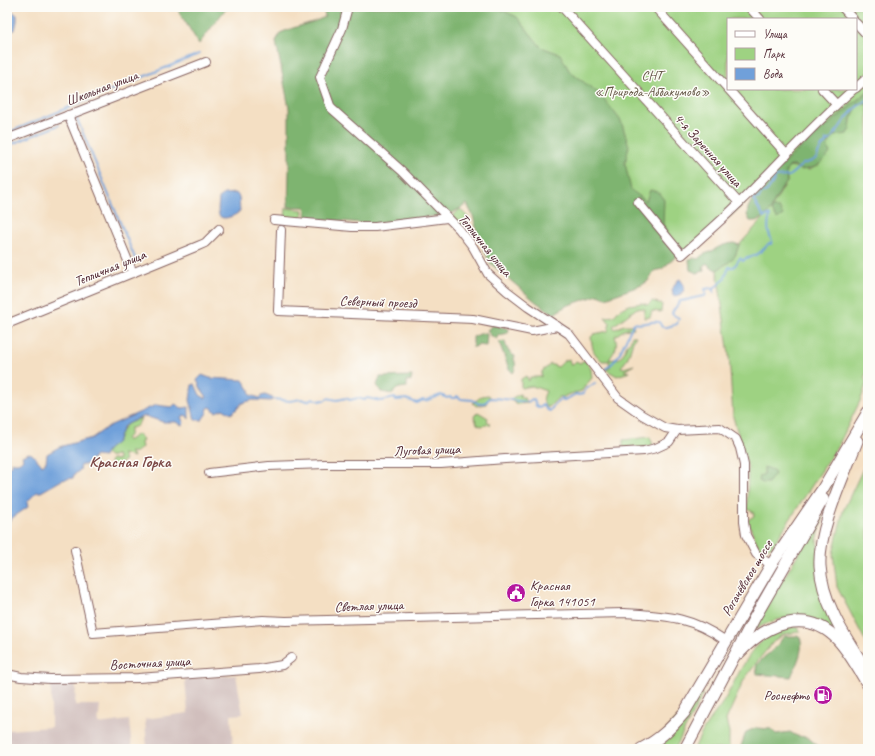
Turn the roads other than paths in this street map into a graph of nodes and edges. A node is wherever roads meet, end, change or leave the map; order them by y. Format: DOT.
graph roads {
  1 [pos="348,7"];
  2 [pos="562,7"];
  3 [pos="654,7"];
  4 [pos="749,7"];
  5 [pos="842,7"];
  6 [pos="759,18"];
  7 [pos="852,18"];
  8 [pos="857,24"];
  9 [pos="868,36"];
  10 [pos="206,62"];
  11 [pos="868,78"];
  12 [pos="857,86"];
  13 [pos="727,88"];
  14 [pos="729,90"];
  15 [pos="823,90"];
  16 [pos="853,90"];
  17 [pos="836,104"];
  18 [pos="68,115"];
  19 [pos="7,139"];
  20 [pos="787,155"];
  21 [pos="638,202"];
  22 [pos="739,203"];
  23 [pos="447,218"];
  24 [pos="274,220"];
  25 [pos="220,229"];
  26 [pos="281,230"];
  27 [pos="133,273"];
  28 [pos="7,324"];
  29 [pos="556,326"];
  30 [pos="868,412"];
  31 [pos="868,420"];
  32 [pos="677,430"];
  33 [pos="857,441"];
  34 [pos="210,473"];
  35 [pos="75,550"];
  36 [pos="771,565"];
  37 [pos="726,641"];
  38 [pos="291,658"];
  39 [pos="730,662"];
  40 [pos="868,673"];
  41 [pos="7,674"];
  42 [pos="868,685"];
  43 [pos="642,749"];
  44 [pos="685,749"];
  1 -- 23 [label="street"];
  2 -- 22 [label="street, 4-я Заречная улица"];
  3 -- 13 [label="street"];
  4 -- 6 [label="street"];
  5 -- 7 [label="street"];
  8 -- 9 [label="street"];
  10 -- 18 [label="street, Школьная улица"];
  11 -- 12 [label="street"];
  14 -- 20 [label="street"];
  15 -- 17 [label="street"];
  16 -- 17 [label="street"];
  17 -- 20 [label="street"];
  18 -- 19 [label="street, Школьная улица"];
  18 -- 27 [label="street"];
  20 -- 22 [label="street"];
  21 -- 22 [label="street"];
  23 -- 24 [label="street, Тепличная улица"];
  23 -- 29 [label="street, Тепличная улица"];
  25 -- 27 [label="street, Тепличная улица"];
  26 -- 29 [label="street, Северный проезд"];
  27 -- 28 [label="street, Тепличная улица"];
  29 -- 32 [label="street, Тепличная улица"];
  30 -- 36 [label="main road, Рогачёвское шоссе"];
  31 -- 33 [label="main road"];
  32 -- 34 [label="street, Луговая улица"];
  32 -- 36 [label="street, Тепличная улица"];
  33 -- 39 [label="main road"];
  33 -- 40 [label="main road"];
  35 -- 37 [label="street, Светлая улица"];
  36 -- 37 [label="main road, Рогачёвское шоссе"];
  37 -- 43 [label="main road, Рогачёвское шоссе"];
  38 -- 41 [label="street, Восточная улица"];
  39 -- 42 [label="main road"];
  39 -- 44 [label="main road"];
}
